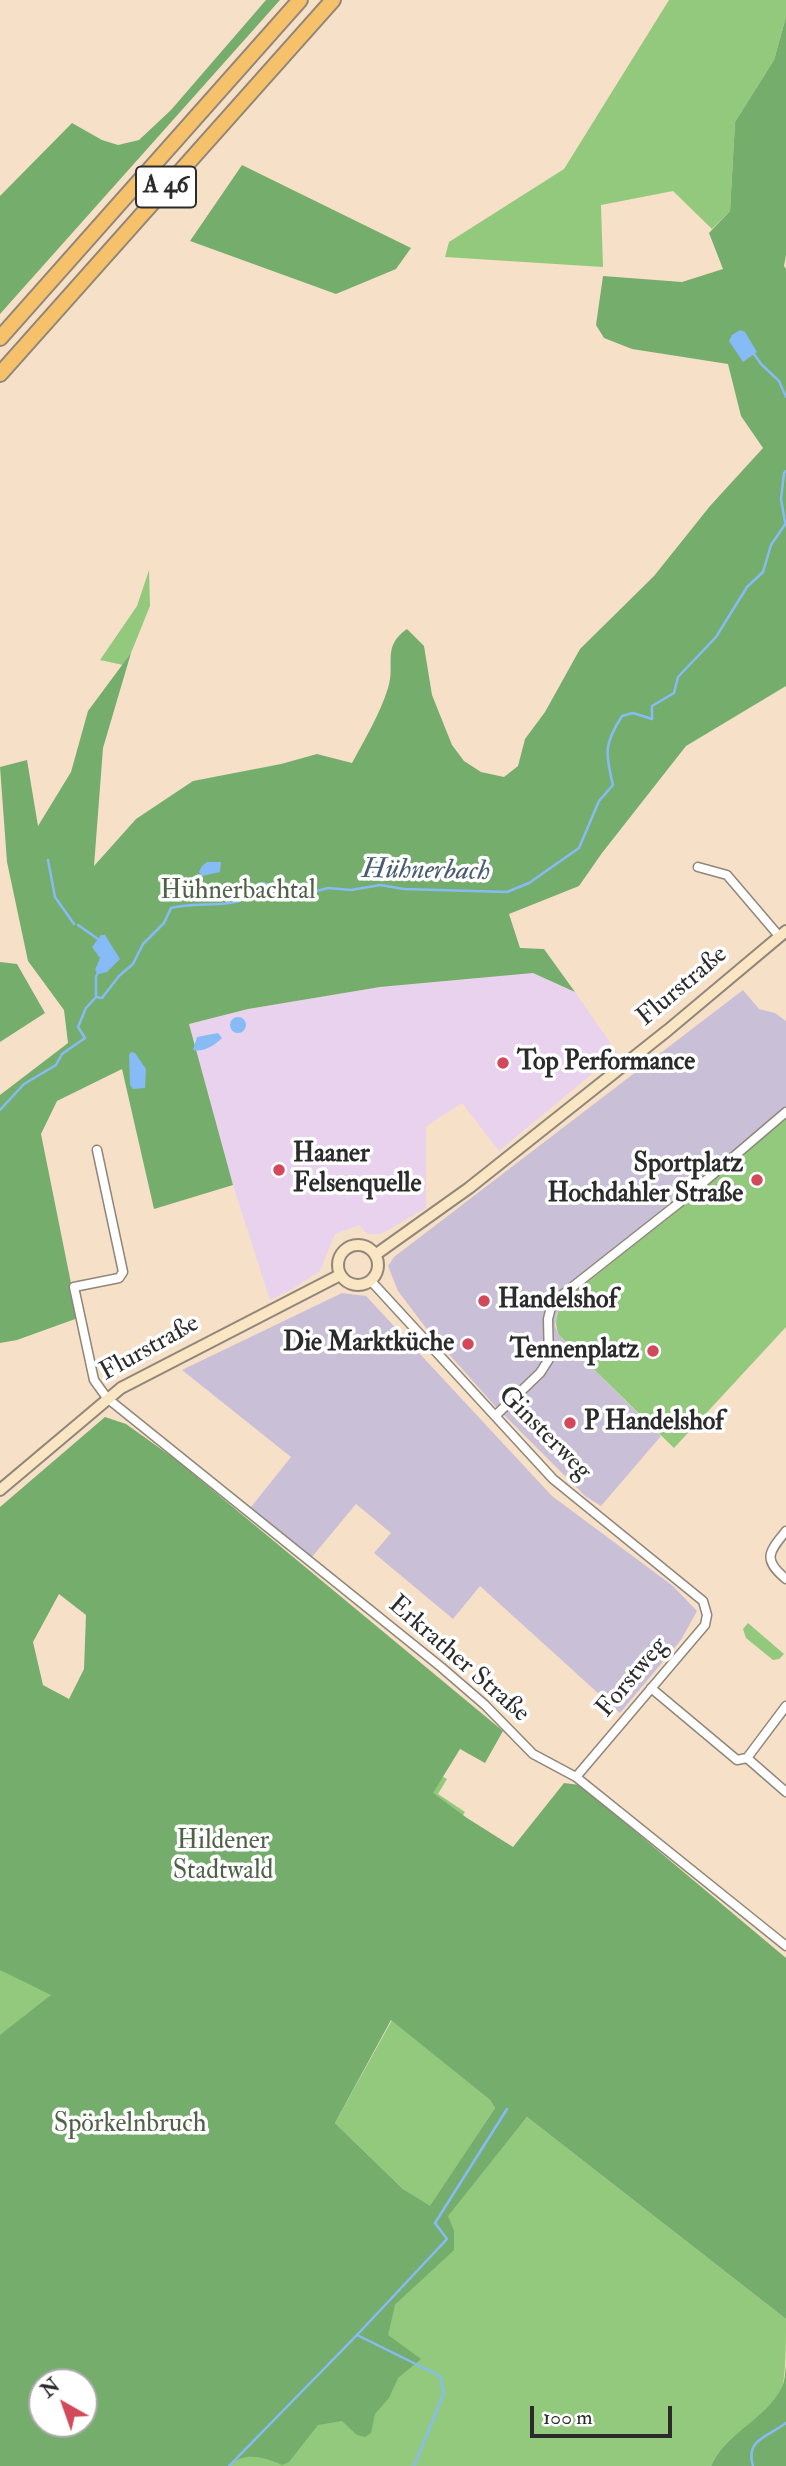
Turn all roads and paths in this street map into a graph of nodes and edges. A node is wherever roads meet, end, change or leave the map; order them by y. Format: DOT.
graph roads {
  1 [pos="300,0"];
  2 [pos="333,0"];
  3 [pos="0,338"];
  4 [pos="0,374"];
  5 [pos="698,867"];
  6 [pos="784,936"];
  7 [pos="786,1112"];
  8 [pos="97,1150"];
  9 [pos="375,1255"];
  10 [pos="340,1275"];
  11 [pos="371,1281"];
  12 [pos="107,1398"];
  13 [pos="495,1416"];
  14 [pos="0,1490"];
  15 [pos="786,1531"];
  16 [pos="786,1579"];
  17 [pos="703,1601"];
  18 [pos="651,1688"];
  19 [pos="786,1706"];
  20 [pos="747,1758"];
  21 [pos="576,1777"];
  22 [pos="786,1792"];
  23 [pos="786,1946"];
  1 -- 3 [label="highway, A 46"];
  2 -- 4 [label="highway, A 46"];
  5 -- 6 [label="street"];
  6 -- 9 [label="main road, Flurstraße"];
  7 -- 13 [label="street"];
  8 -- 12 [label="street"];
  9 -- 10 [label="main road"];
  9 -- 11 [label="main road"];
  10 -- 11 [label="main road"];
  10 -- 12 [label="main road, Flurstraße"];
  11 -- 13 [label="street, Ginsterweg"];
  12 -- 14 [label="main road, Flurstraße"];
  12 -- 21 [label="street, Erkrather Straße"];
  13 -- 17 [label="street, Ginsterweg"];
  15 -- 16 [label="street"];
  17 -- 18 [label="street, Forstweg"];
  18 -- 20 [label="street"];
  18 -- 21 [label="street, Forstweg"];
  19 -- 20 [label="street"];
  20 -- 22 [label="street"];
  21 -- 23 [label="street, Erkrather Straße"];
}
